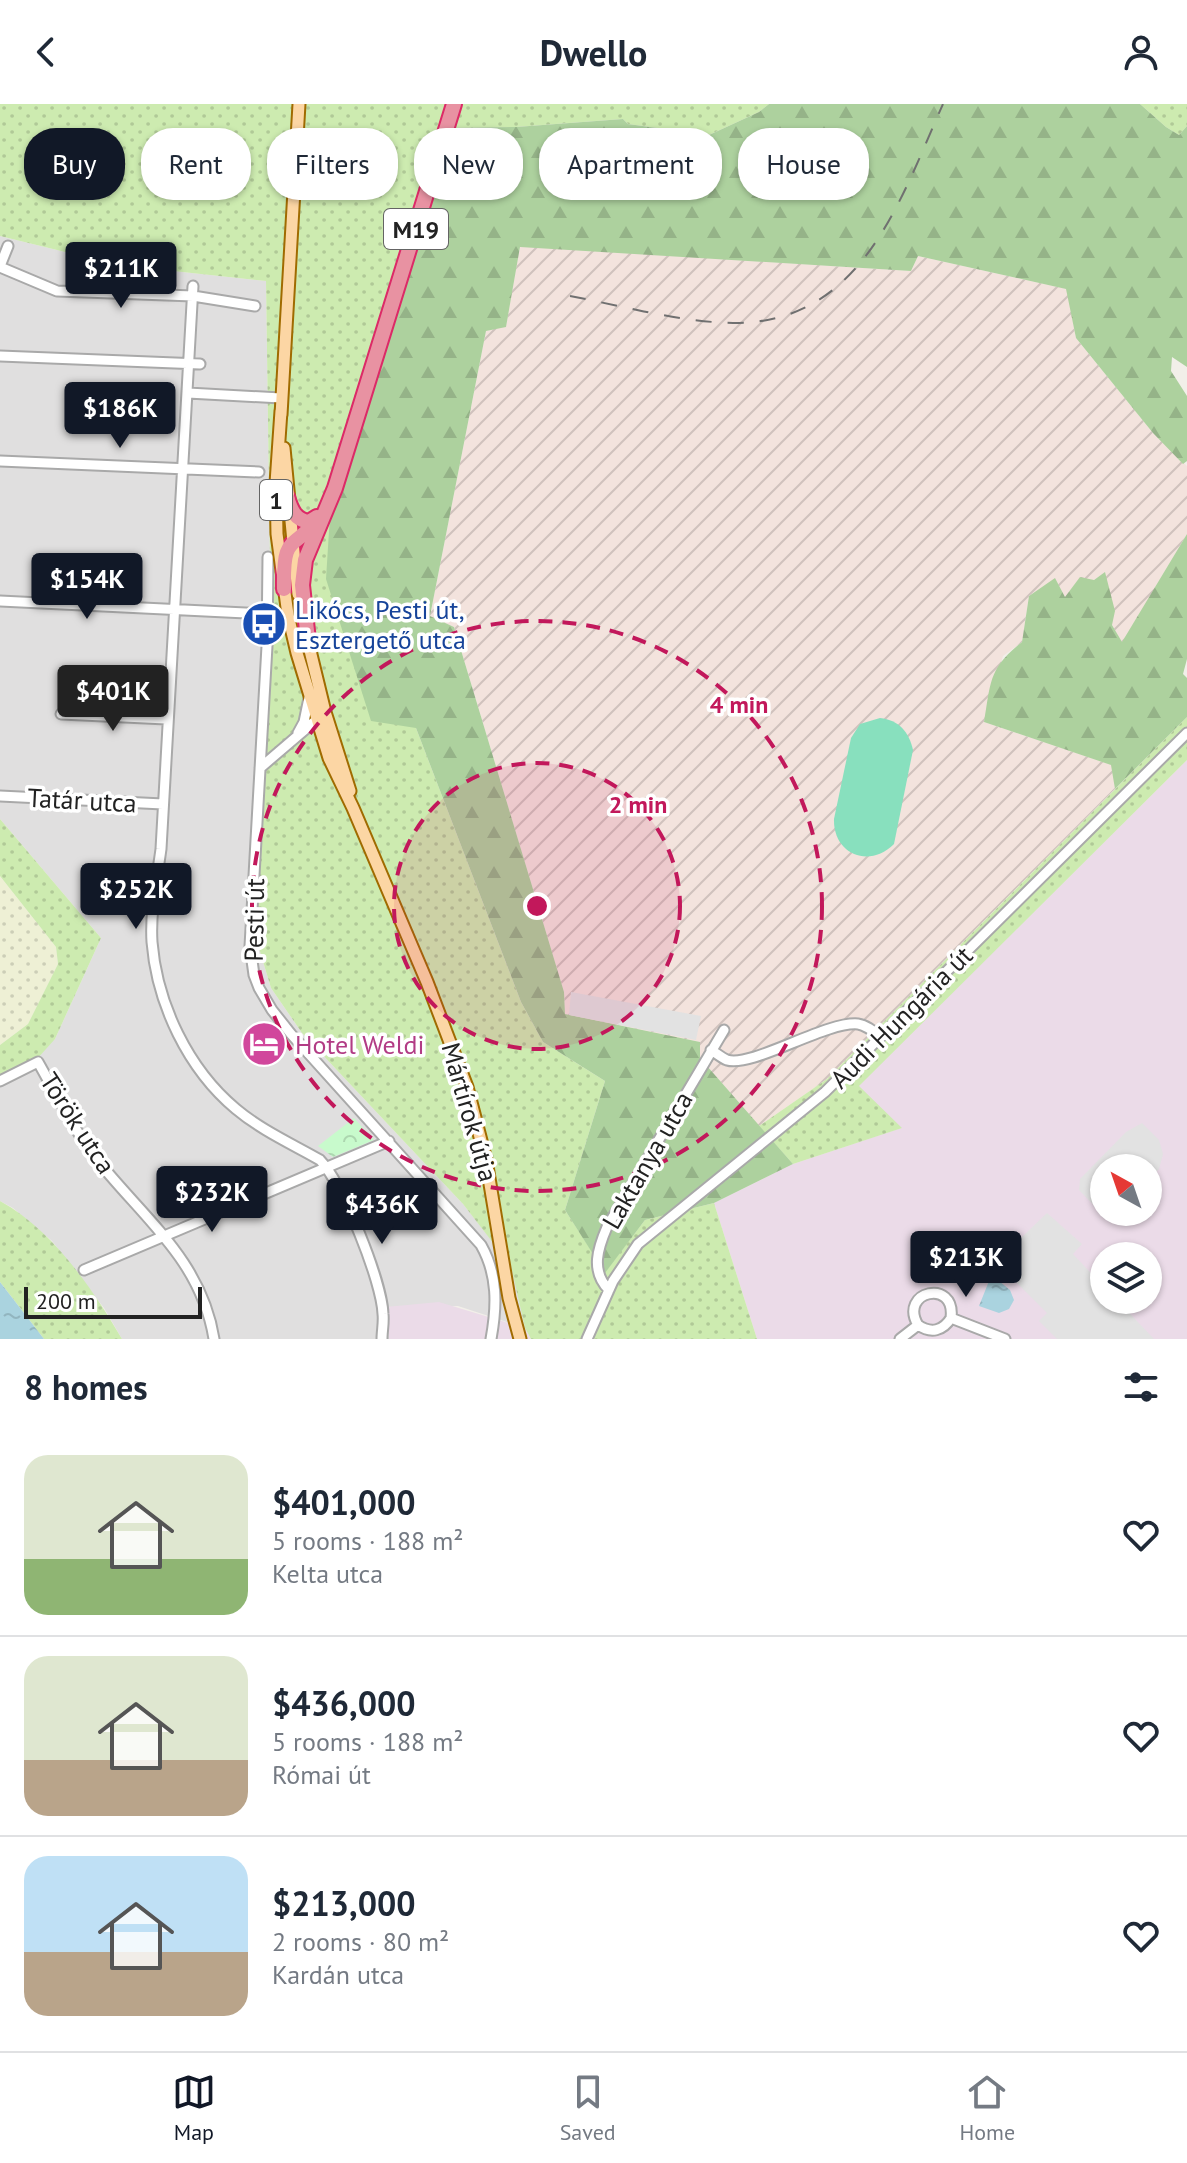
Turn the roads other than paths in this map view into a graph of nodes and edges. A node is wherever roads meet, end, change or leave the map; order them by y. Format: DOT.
graph roads {
  1 [pos="299,104"];
  2 [pos="454,104"];
  3 [pos="8,246"];
  4 [pos="0,266"];
  5 [pos="193,291"];
  6 [pos="255,306"];
  7 [pos="0,356"];
  8 [pos="189,363"];
  9 [pos="200,364"];
  10 [pos="188,393"];
  11 [pos="281,398"];
  12 [pos="281,411"];
  13 [pos="0,461"];
  14 [pos="184,469"];
  15 [pos="259,472"];
  16 [pos="287,497"];
  17 [pos="327,509"];
  18 [pos="291,543"];
  19 [pos="268,557"];
  20 [pos="284,589"];
  21 [pos="0,601"];
  22 [pos="175,609"];
  23 [pos="267,614"];
  24 [pos="308,640"];
  25 [pos="310,695"];
  26 [pos="61,714"];
  27 [pos="321,716"];
  28 [pos="166,719"];
  29 [pos="1187,733"];
  30 [pos="291,742"];
  31 [pos="324,742"];
  32 [pos="260,768"];
  33 [pos="0,796"];
  34 [pos="163,804"];
  35 [pos="353,808"];
  36 [pos="724,1030"];
  37 [pos="879,1036"];
  38 [pos="711,1050"];
  39 [pos="0,1081"];
  40 [pos="389,1141"];
  41 [pos="327,1167"];
  42 [pos="164,1236"];
  43 [pos="84,1270"];
  44 [pos="609,1290"];
  45 [pos="951,1318"];
  46 [pos="918,1325"];
  47 [pos="519,1338"];
  48 [pos="214,1339"];
  49 [pos="382,1339"];
  50 [pos="491,1339"];
  51 [pos="587,1339"];
  52 [pos="900,1339"];
  53 [pos="1005,1339"];
  1 -- 11 [label="main road, 1"];
  2 -- 17 [label="highway, M19"];
  3 -- 4 [label="street"];
  4 -- 5 [label="street"];
  5 -- 6 [label="street"];
  5 -- 8 [label="street"];
  7 -- 8 [label="street"];
  8 -- 9 [label="street"];
  8 -- 10 [label="street"];
  10 -- 11 [label="street"];
  10 -- 14 [label="street"];
  11 -- 12 [label="main road, 1"];
  12 -- 16 [label="main road, 1"];
  12 -- 20 [label="main road, 1"];
  13 -- 14 [label="street"];
  14 -- 15 [label="street"];
  14 -- 22 [label="street"];
  16 -- 17 [label="highway"];
  16 -- 18 [label="main road, 1"];
  17 -- 18 [label="highway"];
  17 -- 24 [label="highway"];
  18 -- 20 [label="highway"];
  18 -- 24 [label="main road, 1"];
  19 -- 23 [label="street, Pesti út"];
  20 -- 25 [label="main road, 1"];
  21 -- 22 [label="street"];
  22 -- 23 [label="street"];
  22 -- 28 [label="street"];
  23 -- 32 [label="street, Pesti út"];
  24 -- 27 [label="main road, 1"];
  25 -- 27 [label="main road, 1"];
  25 -- 30 [label="street"];
  26 -- 28 [label="street"];
  27 -- 30 [label="street"];
  27 -- 31 [label="main road, 1"];
  27 -- 35 [label="main road, 1"];
  28 -- 34 [label="street"];
  29 -- 37 [label="street, Audi Hungária út"];
  30 -- 31 [label="street"];
  30 -- 32 [label="street"];
  31 -- 35 [label="main road, 1"];
  32 -- 40 [label="street, Pesti út"];
  33 -- 34 [label="street, Tatár utca"];
  34 -- 41 [label="street"];
  35 -- 47 [label="main road, Mártírok útja / 1"];
  36 -- 38 [label="street, Laktanya utca"];
  37 -- 38 [label="street"];
  37 -- 44 [label="street, Audi Hungária út"];
  38 -- 44 [label="street, Laktanya utca"];
  39 -- 42 [label="street, Török utca"];
  40 -- 41 [label="street"];
  40 -- 50 [label="street, Pesti út"];
  41 -- 42 [label="street"];
  41 -- 49 [label="street"];
  42 -- 43 [label="street"];
  42 -- 48 [label="street, Török utca"];
  44 -- 51 [label="street"];
  45 -- 46 [label="street"];
  45 -- 46 [label="street"];
  45 -- 53 [label="street"];
  46 -- 52 [label="street"];
}
